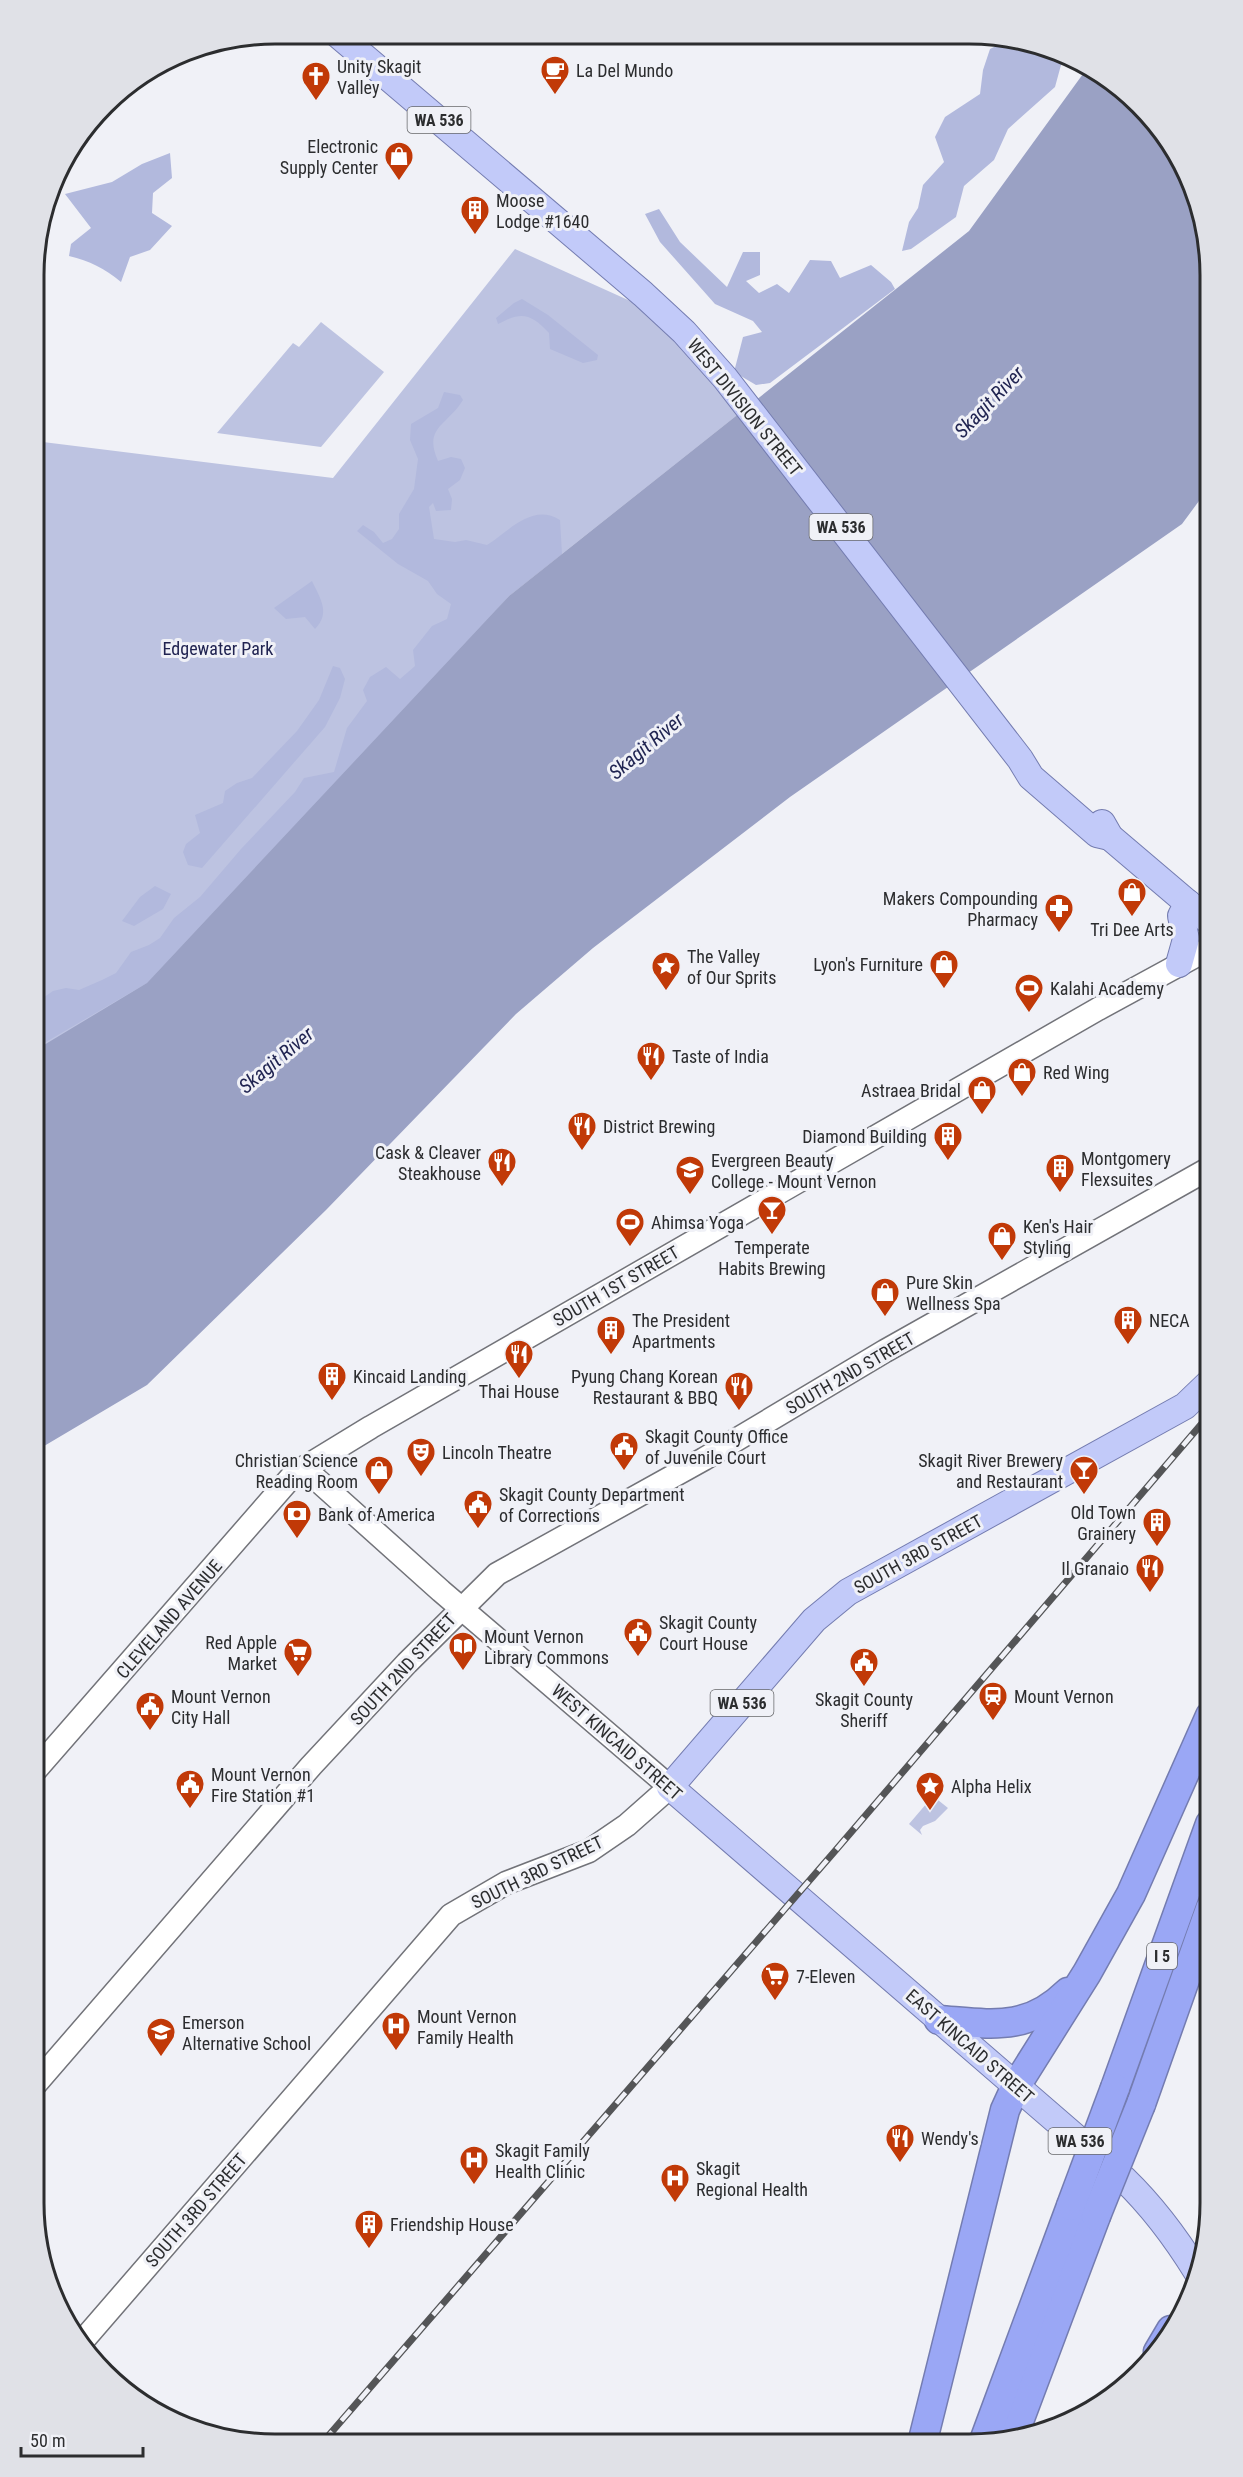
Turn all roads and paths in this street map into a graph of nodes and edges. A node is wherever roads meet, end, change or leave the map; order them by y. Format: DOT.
graph roads {
  1 [pos="349,44"];
  2 [pos="1199,903"];
  3 [pos="1200,953"];
  4 [pos="1179,964"];
  5 [pos="1200,1174"];
  6 [pos="1200,1392"];
  7 [pos="305,1467"];
  8 [pos="461,1607"];
  9 [pos="1200,1739"];
  10 [pos="44,1760"];
  11 [pos="670,1787"];
  12 [pos="1200,1852"];
  13 [pos="796,1896"];
  14 [pos="1200,1936"];
  15 [pos="1087,1973"];
  16 [pos="939,2020"];
  17 [pos="44,2074"];
  18 [pos="1016,2086"];
  19 [pos="1084,2211"];
  20 [pos="1192,2263"];
  21 [pos="86,2337"];
  22 [pos="1016,2428"];
  23 [pos="925,2433"];
  24 [pos="988,2433"];
  1 -- 2 [label="main road, WEST DIVISION STREET / WA 536"];
  2 -- 4 [label="main road"];
  3 -- 4 [label="street, SOUTH 1ST STREET"];
  4 -- 7 [label="street, SOUTH 1ST STREET"];
  5 -- 8 [label="street, SOUTH 2ND STREET"];
  6 -- 11 [label="main road, SOUTH 3RD STREET / WA 536"];
  7 -- 8 [label="street, WEST KINCAID STREET"];
  7 -- 10 [label="street, CLEVELAND AVENUE"];
  8 -- 11 [label="street, WEST KINCAID STREET"];
  8 -- 17 [label="street, SOUTH 2ND STREET"];
  9 -- 15 [label="highway"];
  11 -- 13 [label="main road, WEST KINCAID STREET / WA 536"];
  11 -- 21 [label="street, SOUTH 3RD STREET"];
  12 -- 19 [label="highway, I 5, bridge"];
  13 -- 16 [label="main road, EAST KINCAID STREET / WA 536"];
  14 -- 19 [label="highway, I 5, bridge"];
  15 -- 16 [label="highway"];
  15 -- 18 [label="highway"];
  16 -- 18 [label="main road, EAST KINCAID STREET / WA 536"];
  18 -- 20 [label="main road, EAST KINCAID STREET / WA 536"];
  18 -- 23 [label="highway"];
  19 -- 22 [label="highway, I 5"];
  19 -- 24 [label="highway, I 5"];
}
